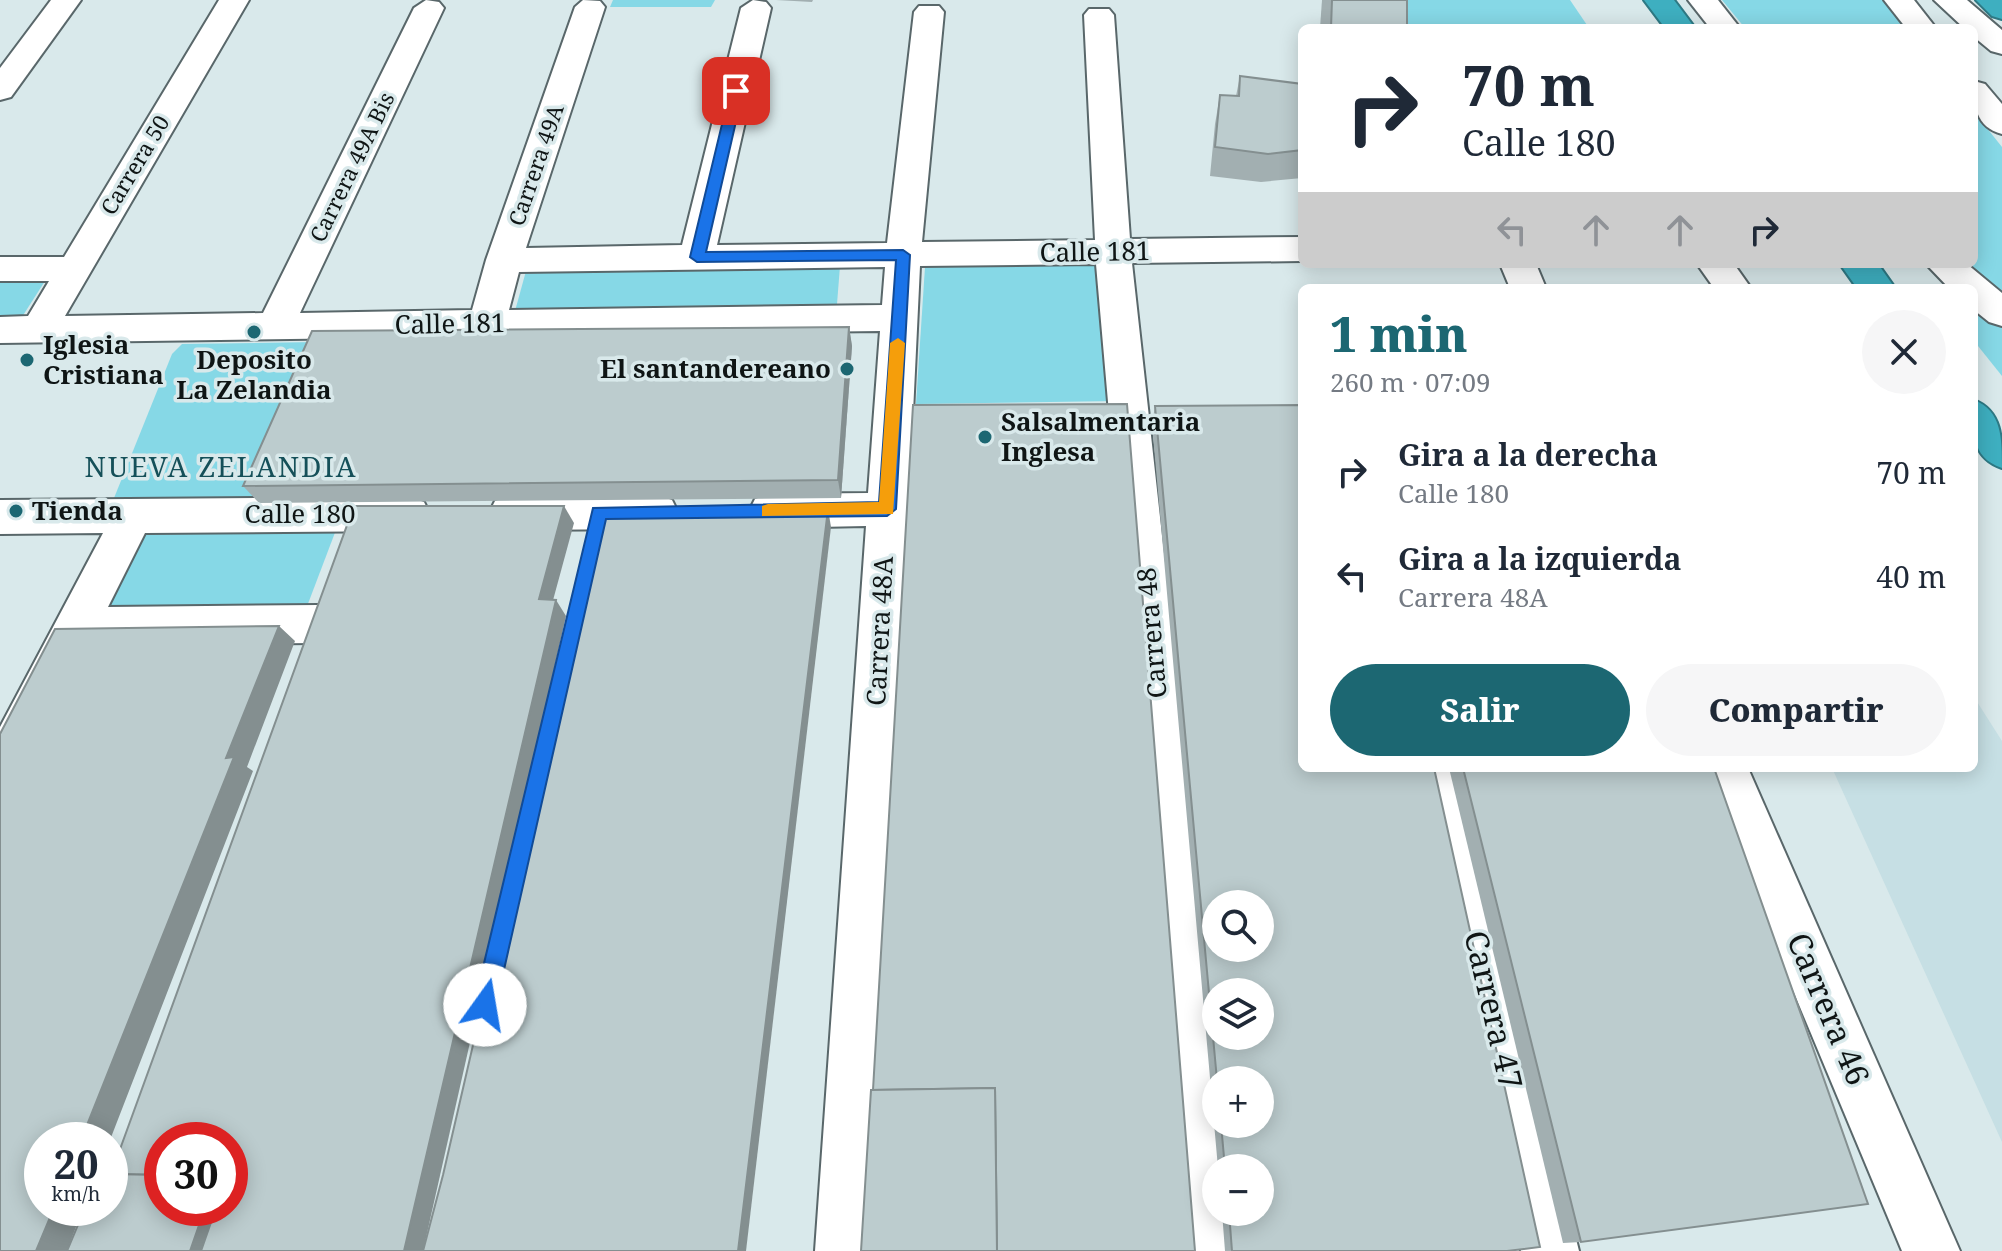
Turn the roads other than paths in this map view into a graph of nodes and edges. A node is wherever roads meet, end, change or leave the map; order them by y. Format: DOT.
graph roads {
  1 [pos="66,0"];
  2 [pos="234,0"];
  3 [pos="1659,0"];
  4 [pos="1703,0"];
  5 [pos="1899,0"];
  6 [pos="1949,0"];
  7 [pos="1991,0"];
  8 [pos="590,7"];
  9 [pos="429,8"];
  10 [pos="756,8"];
  11 [pos="2002,10"];
  12 [pos="929,12"];
  13 [pos="1099,15"];
  14 [pos="1677,24"];
  15 [pos="1722,24"];
  16 [pos="1918,24"];
  17 [pos="1977,24"];
  18 [pos="1978,25"];
  19 [pos="2002,45"];
  20 [pos="0,90"];
  21 [pos="1978,96"];
  22 [pos="2002,124"];
  23 [pos="1298,249"];
  24 [pos="1113,252"];
  25 [pos="903,255"];
  26 [pos="697,257"];
  27 [pos="504,260"];
  28 [pos="1861,268"];
  29 [pos="1949,268"];
  30 [pos="0,269"];
  31 [pos="73,269"];
  32 [pos="1874,284"];
  33 [pos="1967,284"];
  34 [pos="1978,293"];
  35 [pos="2002,313"];
  36 [pos="899,318"];
  37 [pos="487,324"];
  38 [pos="275,327"];
  39 [pos="0,330"];
  40 [pos="38,330"];
  41 [pos="1978,420"];
  42 [pos="2002,452"];
  43 [pos="887,509"];
  44 [pos="739,511"];
  45 [pos="693,512"];
  46 [pos="133,515"];
  47 [pos="0,517"];
  48 [pos="334,589"];
  49 [pos="76,626"];
  50 [pos="1437,772"];
  51 [pos="1726,772"];
  52 [pos="0,774"];
  53 [pos="844,1251"];
  54 [pos="1211,1251"];
  55 [pos="1550,1251"];
  56 [pos="1931,1251"];
  1 -- 20 [label="street"];
  2 -- 31 [label="street, Carrera 50"];
  3 -- 14 [label="highway"];
  4 -- 15 [label="street"];
  5 -- 16 [label="street"];
  6 -- 17 [label="street"];
  7 -- 11 [label="highway"];
  8 -- 27 [label="street, Carrera 49A"];
  9 -- 38 [label="street, Carrera 49A Bis"];
  10 -- 26 [label="street"];
  12 -- 25 [label="street, Carrera 48A"];
  13 -- 24 [label="street, Carrera 48"];
  18 -- 19 [label="street"];
  21 -- 22 [label="street"];
  23 -- 24 [label="street, Calle 181"];
  24 -- 25 [label="street, Calle 181"];
  24 -- 54 [label="street, Carrera 48"];
  25 -- 26 [label="street, Calle 181"];
  25 -- 36 [label="street, Carrera 48A"];
  26 -- 27 [label="street, Calle 181"];
  27 -- 37 [label="street, Carrera 49A"];
  28 -- 32 [label="highway"];
  29 -- 33 [label="street"];
  30 -- 31 [label="street"];
  31 -- 40 [label="street, Carrera 50"];
  34 -- 35 [label="street"];
  36 -- 37 [label="street, Calle 181"];
  36 -- 43 [label="street, Carrera 48A"];
  37 -- 38 [label="street, Calle 181"];
  38 -- 40 [label="street, Calle 181"];
  39 -- 40 [label="street, Calle 181"];
  41 -- 42 [label="highway"];
  43 -- 44 [label="street"];
  43 -- 53 [label="street, Carrera 48A"];
  45 -- 48 [label="street, Calle 180"];
  46 -- 47 [label="street, Calle 180"];
  46 -- 48 [label="street, Calle 180"];
  46 -- 49 [label="street"];
  48 -- 49 [label="street"];
  49 -- 52 [label="street"];
  50 -- 55 [label="street, Carrera 47"];
  51 -- 56 [label="street, Carrera 46"];
}
